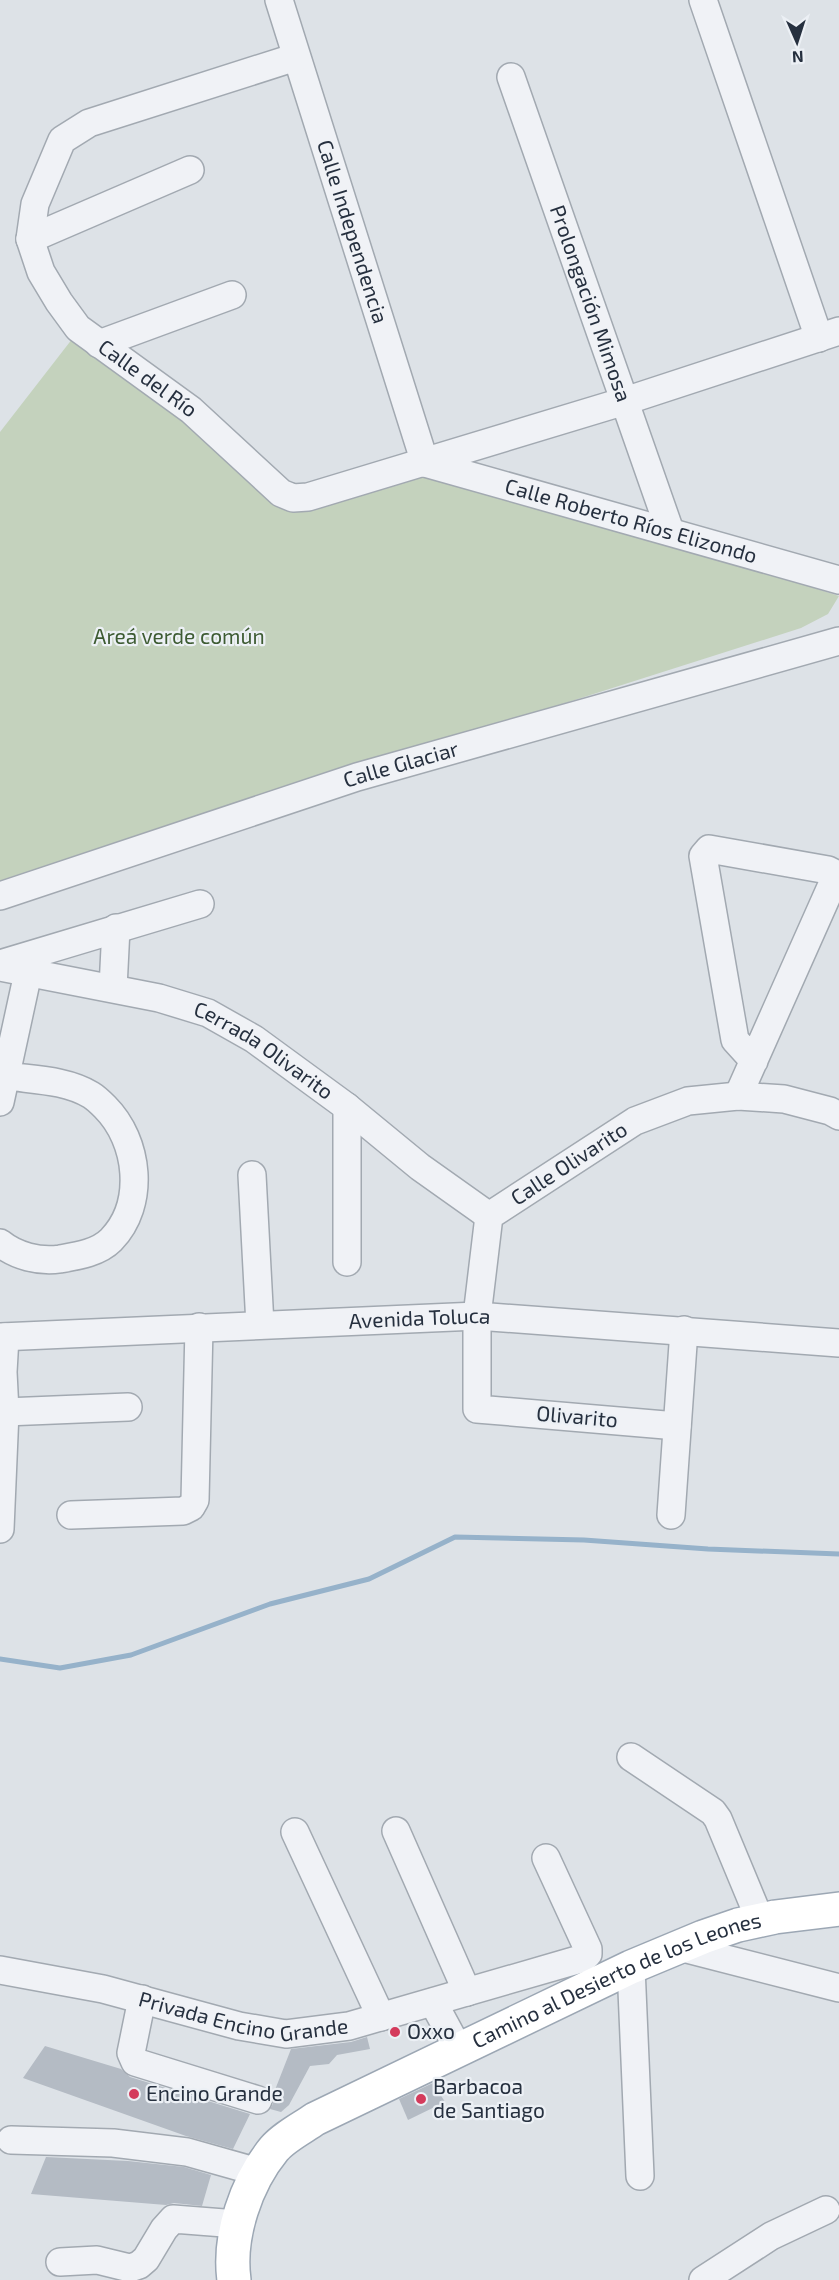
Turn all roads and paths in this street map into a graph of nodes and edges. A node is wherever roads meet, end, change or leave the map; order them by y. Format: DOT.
graph roads {
  1 [pos="279,0"];
  2 [pos="703,0"];
  3 [pos="296,57"];
  4 [pos="511,77"];
  5 [pos="190,170"];
  6 [pos="30,239"];
  7 [pos="232,294"];
  8 [pos="829,334"];
  9 [pos="99,344"];
  10 [pos="625,401"];
  11 [pos="425,464"];
  12 [pos="669,531"];
  13 [pos="839,580"];
  14 [pos="839,631"];
  15 [pos="839,641"];
  16 [pos="807,649"];
  17 [pos="0,896"];
  18 [pos="200,904"];
  19 [pos="116,928"];
  20 [pos="0,966"];
  21 [pos="28,973"];
  22 [pos="113,988"];
  23 [pos="754,1061"];
  24 [pos="7,1076"];
  25 [pos="738,1096"];
  26 [pos="0,1102"];
  27 [pos="348,1107"];
  28 [pos="839,1116"];
  29 [pos="252,1175"];
  30 [pos="489,1216"];
  31 [pos="0,1243"];
  32 [pos="346,1262"];
  33 [pos="477,1316"];
  34 [pos="260,1325"];
  35 [pos="199,1327"];
  36 [pos="684,1330"];
  37 [pos="2,1337"];
  38 [pos="839,1343"];
  39 [pos="128,1407"];
  40 [pos="477,1409"];
  41 [pos="5,1412"];
  42 [pos="677,1426"];
  43 [pos="71,1515"];
  44 [pos="671,1515"];
  45 [pos="0,1529"];
  46 [pos="631,1756"];
  47 [pos="396,1831"];
  48 [pos="295,1832"];
  49 [pos="546,1858"];
  50 [pos="839,1909"];
  51 [pos="760,1920"];
  52 [pos="679,1947"];
  53 [pos="631,1967"];
  54 [pos="0,1970"];
  55 [pos="839,1988"];
  56 [pos="466,1992"];
  57 [pos="142,2000"];
  58 [pos="432,2002"];
  59 [pos="381,2017"];
  60 [pos="459,2050"];
  61 [pos="258,2100"];
  62 [pos="11,2140"];
  63 [pos="258,2172"];
  64 [pos="640,2176"];
  65 [pos="826,2210"];
  66 [pos="237,2224"];
  67 [pos="60,2262"];
  68 [pos="234,2280"];
  69 [pos="703,2280"];
  1 -- 3 [label="street, Calle Independencia"];
  2 -- 8 [label="street"];
  3 -- 6 [label="street, Calle del Río"];
  3 -- 11 [label="street, Calle Independencia"];
  4 -- 10 [label="street, Prolongación Mimosa"];
  5 -- 6 [label="street"];
  6 -- 9 [label="street, Calle del Río"];
  7 -- 9 [label="street"];
  8 -- 10 [label="street"];
  9 -- 11 [label="street, Calle del Río"];
  10 -- 11 [label="street"];
  10 -- 12 [label="street, Prolongación Mimosa"];
  11 -- 12 [label="street, Calle Roberto Ríos Elizondo"];
  12 -- 13 [label="street, Calle Roberto Ríos Elizondo"];
  14 -- 16 [label="street, Calle Glaciar"];
  15 -- 16 [label="street, Calle Glaciar"];
  16 -- 17 [label="street, Calle Glaciar"];
  18 -- 19 [label="street"];
  19 -- 20 [label="street"];
  19 -- 22 [label="street"];
  20 -- 21 [label="street, Cerrada Olivarito"];
  21 -- 22 [label="street, Cerrada Olivarito"];
  21 -- 24 [label="street"];
  22 -- 27 [label="street, Cerrada Olivarito"];
  23 -- 23 [label="street"];
  23 -- 25 [label="street"];
  24 -- 26 [label="street"];
  24 -- 31 [label="street"];
  25 -- 28 [label="street, Calle Olivarito"];
  25 -- 30 [label="street, Calle Olivarito"];
  27 -- 30 [label="street, Cerrada Olivarito"];
  27 -- 32 [label="street"];
  29 -- 34 [label="street"];
  30 -- 33 [label="street, Calle Olivarito"];
  33 -- 34 [label="street, Avenida Toluca"];
  33 -- 36 [label="street, Avenida Toluca"];
  33 -- 40 [label="street, Calle Olivarito"];
  34 -- 35 [label="street, Avenida Toluca"];
  35 -- 37 [label="street, Avenida Toluca"];
  35 -- 43 [label="street"];
  36 -- 38 [label="street, Avenida Toluca"];
  36 -- 42 [label="street"];
  37 -- 41 [label="street"];
  39 -- 41 [label="street"];
  40 -- 42 [label="street, Olivarito"];
  41 -- 45 [label="street"];
  42 -- 44 [label="street"];
  46 -- 51 [label="street"];
  47 -- 56 [label="street"];
  48 -- 59 [label="street"];
  49 -- 56 [label="street, Privada Encino Grande"];
  50 -- 51 [label="main road, Camino al Desierto de los Leones"];
  51 -- 52 [label="main road, Camino al Desierto de los Leones"];
  52 -- 53 [label="main road, Camino al Desierto de los Leones"];
  52 -- 55 [label="street"];
  53 -- 60 [label="main road, Camino al Desierto de los Leones"];
  53 -- 64 [label="street"];
  54 -- 57 [label="street, Privada Encino Grande"];
  56 -- 58 [label="street, Privada Encino Grande"];
  57 -- 59 [label="street, Privada Encino Grande"];
  57 -- 61 [label="street"];
  58 -- 59 [label="street, Privada Encino Grande"];
  58 -- 60 [label="street"];
  60 -- 63 [label="main road, Camino al Desierto de los Leones"];
  62 -- 63 [label="street"];
  63 -- 66 [label="main road, Camino al Desierto de los Leones"];
  65 -- 69 [label="street"];
  66 -- 67 [label="street"];
  66 -- 68 [label="main road, Camino al Desierto de los Leones"];
}
